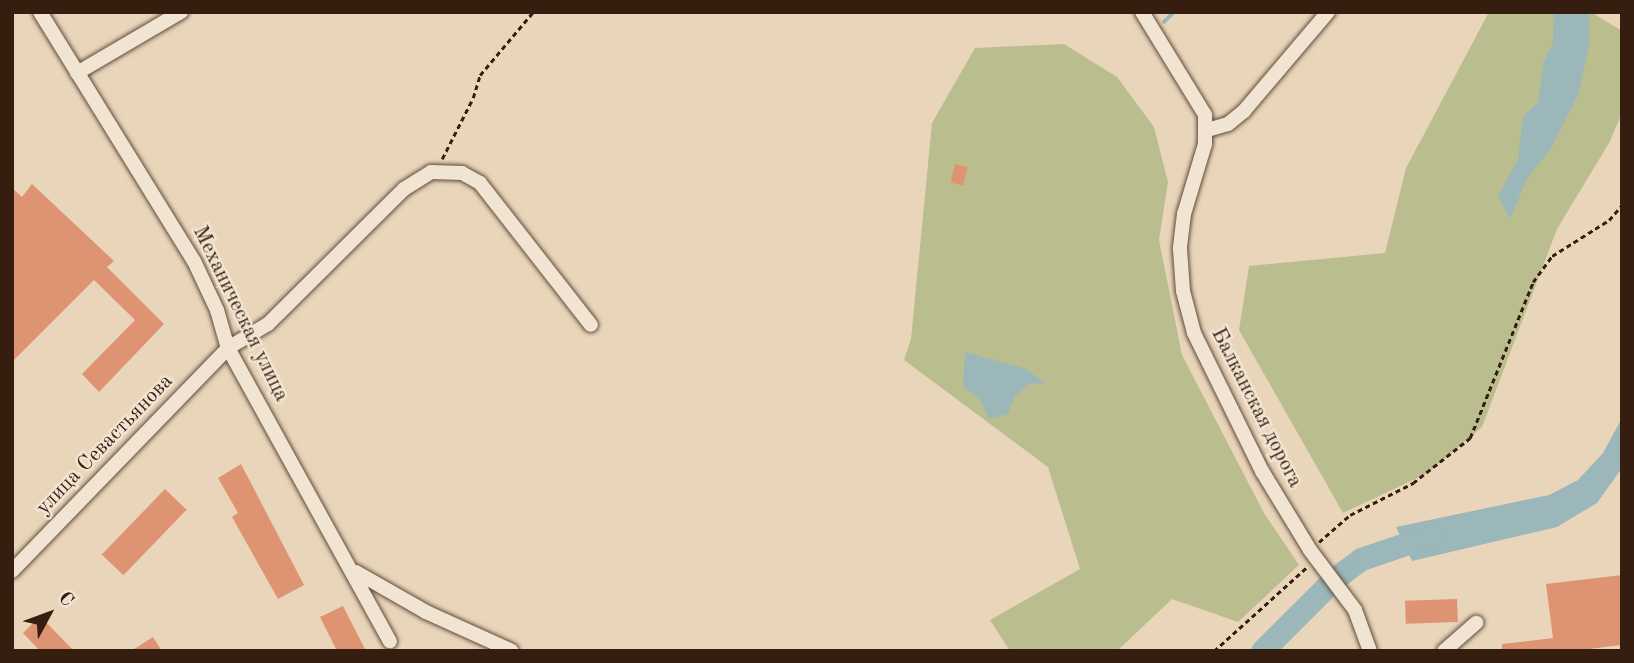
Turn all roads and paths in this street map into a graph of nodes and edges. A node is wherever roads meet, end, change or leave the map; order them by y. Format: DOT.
graph roads {
  1 [pos="40,12"];
  2 [pos="181,12"];
  3 [pos="533,12"];
  4 [pos="1142,12"];
  5 [pos="1328,12"];
  6 [pos="77,73"];
  7 [pos="1207,130"];
  8 [pos="431,172"];
  9 [pos="1622,205"];
  10 [pos="591,325"];
  11 [pos="228,348"];
  12 [pos="1314,555"];
  13 [pos="12,571"];
  14 [pos="355,571"];
  15 [pos="1476,623"];
  16 [pos="390,641"];
  17 [pos="512,651"];
  18 [pos="1214,651"];
  19 [pos="1370,651"];
  20 [pos="1444,651"];
  1 -- 6 [label="street, Механическая улица"];
  2 -- 6 [label="street"];
  3 -- 8 [label="path"];
  4 -- 7 [label="street"];
  5 -- 7 [label="street"];
  6 -- 11 [label="street, Механическая улица"];
  7 -- 12 [label="street, Балканская дорога"];
  8 -- 10 [label="street"];
  8 -- 11 [label="street, улица Севастьянова"];
  9 -- 12 [label="path"];
  11 -- 13 [label="street, улица Севастьянова"];
  11 -- 14 [label="street, Механическая улица"];
  12 -- 18 [label="path"];
  12 -- 19 [label="street, Балканская дорога"];
  14 -- 16 [label="street, Механическая улица"];
  14 -- 17 [label="street"];
  15 -- 20 [label="street"];
}
